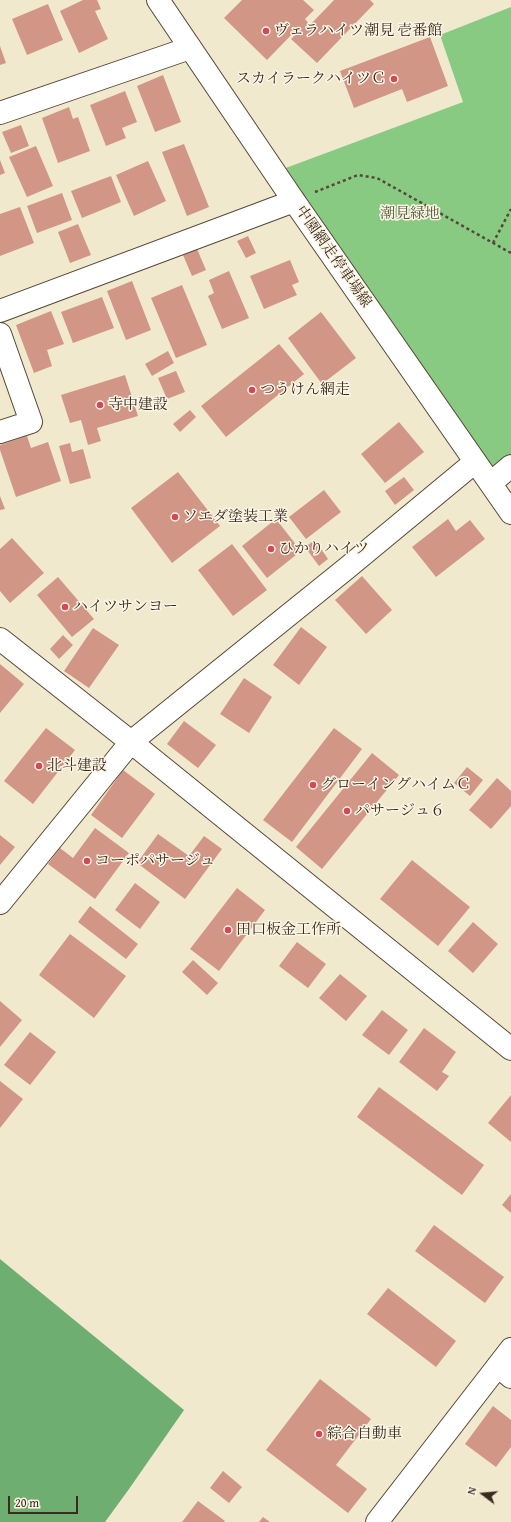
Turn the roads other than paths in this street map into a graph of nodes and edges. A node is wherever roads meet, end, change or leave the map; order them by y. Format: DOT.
graph roads {
  1 [pos="158,0"];
  2 [pos="190,48"];
  3 [pos="0,113"];
  4 [pos="294,201"];
  5 [pos="0,311"];
  6 [pos="0,334"];
  7 [pos="0,432"];
  8 [pos="475,462"];
  9 [pos="511,466"];
  10 [pos="491,483"];
  11 [pos="511,513"];
  12 [pos="0,639"];
  13 [pos="130,742"];
  14 [pos="0,903"];
  15 [pos="511,1049"];
  16 [pos="511,1349"];
  17 [pos="504,1372"];
  18 [pos="377,1522"];
  1 -- 2 [label="street, 中園網走停車場線"];
  2 -- 3 [label="street"];
  2 -- 4 [label="street, 中園網走停車場線"];
  4 -- 5 [label="street"];
  4 -- 8 [label="street, 中園網走停車場線"];
  6 -- 7 [label="street"];
  8 -- 10 [label="street, 中園網走停車場線"];
  8 -- 13 [label="street"];
  9 -- 10 [label="street"];
  10 -- 11 [label="street, 中園網走停車場線"];
  12 -- 13 [label="street"];
  13 -- 14 [label="street"];
  13 -- 15 [label="street"];
  16 -- 17 [label="street"];
  17 -- 18 [label="street"];
}
